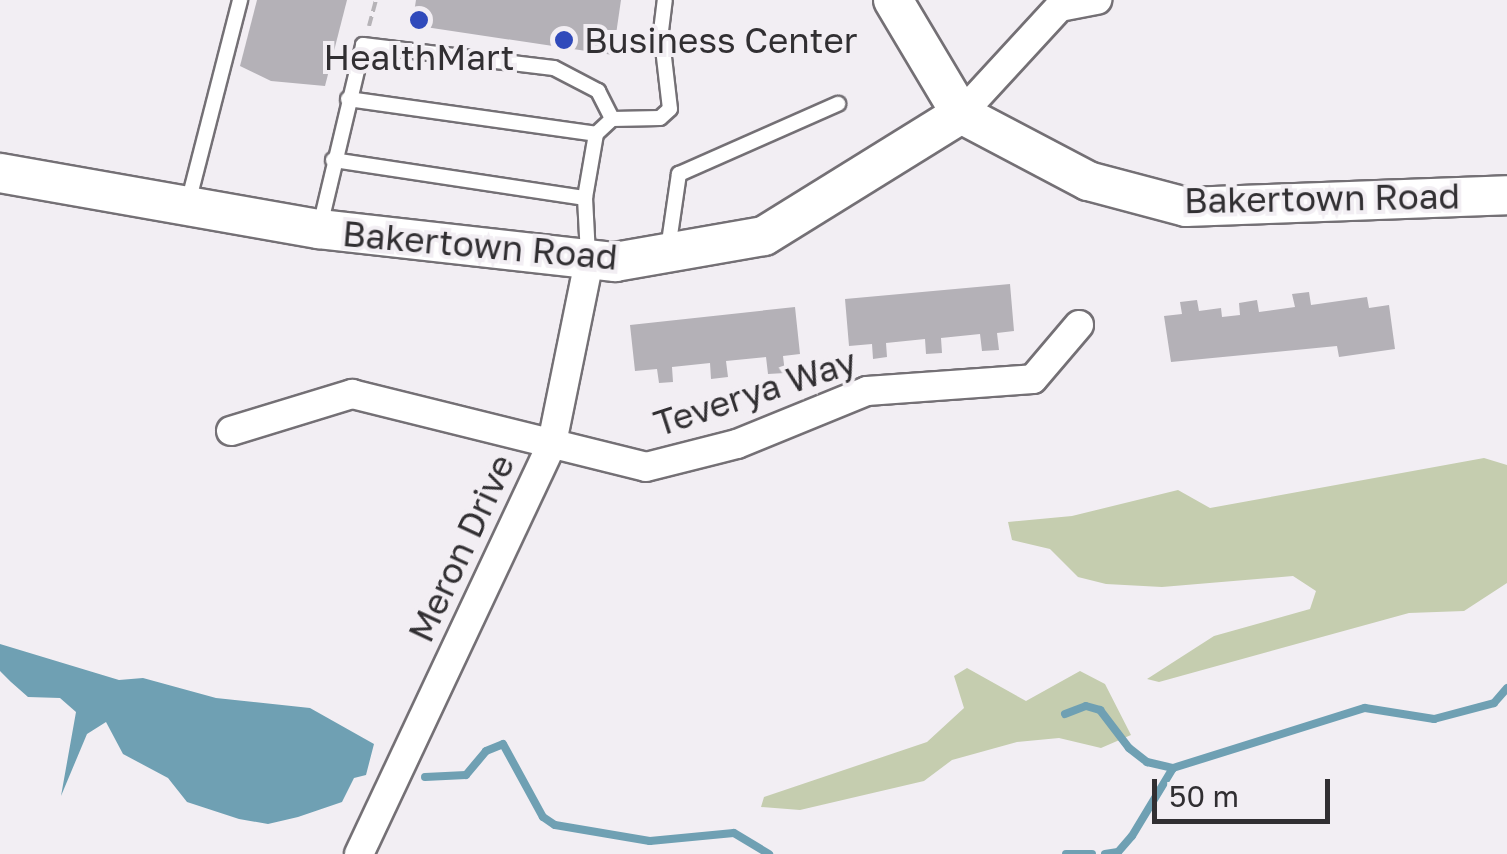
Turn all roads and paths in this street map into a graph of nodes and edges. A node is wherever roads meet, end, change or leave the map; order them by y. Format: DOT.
graph roads {
  1 [pos="240,0"];
  2 [pos="376,0"];
  3 [pos="665,0"];
  4 [pos="893,0"];
  5 [pos="1096,0"];
  6 [pos="1066,3"];
  7 [pos="363,45"];
  8 [pos="348,99"];
  9 [pos="838,104"];
  10 [pos="961,114"];
  11 [pos="612,119"];
  12 [pos="596,134"];
  13 [pos="332,160"];
  14 [pos="0,173"];
  15 [pos="1507,195"];
  16 [pos="585,198"];
  17 [pos="186,208"];
  18 [pos="319,230"];
  19 [pos="668,255"];
  20 [pos="588,261"];
  21 [pos="1079,325"];
  22 [pos="230,432"];
  23 [pos="552,443"];
  24 [pos="359,854"];
  1 -- 17 [label="lane"];
  2 -- 7 [label="path"];
  3 -- 11 [label="lane"];
  4 -- 10 [label="street"];
  5 -- 6 [label="street"];
  6 -- 10 [label="street"];
  7 -- 8 [label="lane"];
  7 -- 11 [label="lane"];
  8 -- 12 [label="lane"];
  8 -- 13 [label="lane"];
  9 -- 19 [label="lane"];
  10 -- 15 [label="street, Bakertown Road"];
  10 -- 19 [label="street, Bakertown Road"];
  11 -- 12 [label="lane"];
  12 -- 16 [label="lane"];
  13 -- 16 [label="lane"];
  13 -- 18 [label="lane"];
  14 -- 17 [label="street, Bakertown Road"];
  16 -- 20 [label="lane"];
  17 -- 18 [label="street, Bakertown Road"];
  18 -- 20 [label="street, Bakertown Road"];
  19 -- 20 [label="street, Bakertown Road"];
  20 -- 23 [label="street, Meron Drive"];
  21 -- 23 [label="street, Teverya Way"];
  22 -- 23 [label="street, Teverya Way"];
  23 -- 24 [label="street, Meron Drive"];
}
